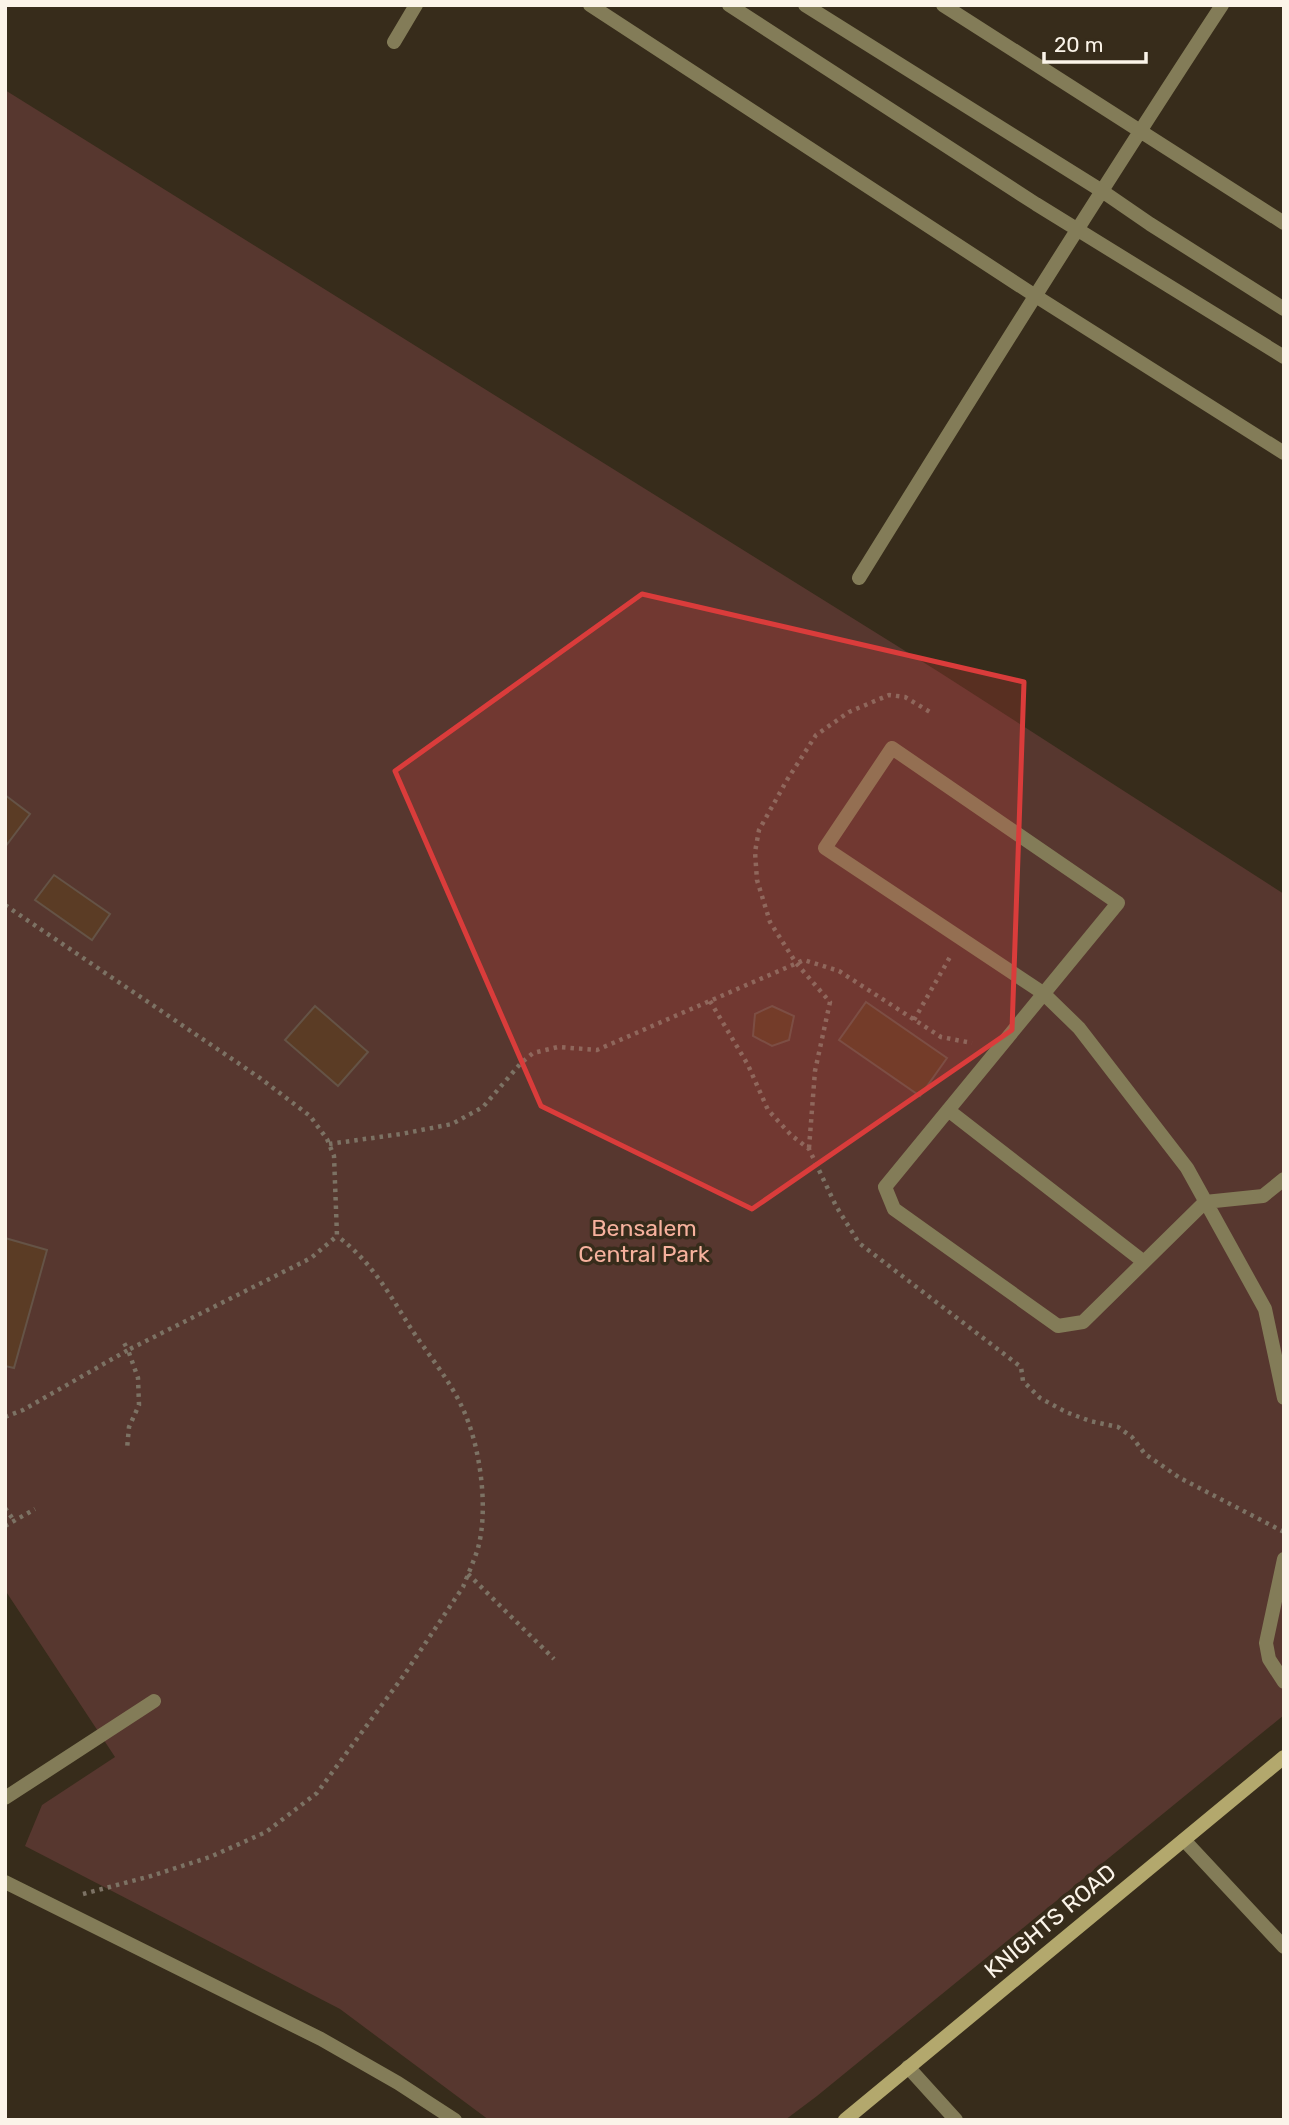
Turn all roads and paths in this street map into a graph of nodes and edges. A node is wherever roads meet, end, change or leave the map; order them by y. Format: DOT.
graph roads {
  1 [pos="416,5"];
  2 [pos="590,5"];
  3 [pos="729,5"];
  4 [pos="805,5"];
  5 [pos="943,5"];
  6 [pos="1222,5"];
  7 [pos="394,42"];
  8 [pos="1140,130"];
  9 [pos="1102,191"];
  10 [pos="1284,223"];
  11 [pos="1078,230"];
  12 [pos="1034,295"];
  13 [pos="1284,309"];
  14 [pos="1284,357"];
  15 [pos="1284,453"];
  16 [pos="859,578"];
  17 [pos="930,712"];
  18 [pos="5,905"];
  19 [pos="961,939"];
  20 [pos="796,963"];
  21 [pos="1043,993"];
  22 [pos="710,1002"];
  23 [pos="914,1020"];
  24 [pos="998,1049"];
  25 [pos="948,1110"];
  26 [pos="329,1144"];
  27 [pos="809,1149"];
  28 [pos="1284,1179"];
  29 [pos="1205,1202"];
  30 [pos="338,1236"];
  31 [pos="1144,1262"];
  32 [pos="123,1341"];
  33 [pos="128,1350"];
  34 [pos="1284,1398"];
  35 [pos="5,1418"];
  36 [pos="127,1449"];
  37 [pos="5,1508"];
  38 [pos="35,1509"];
  39 [pos="15,1522"];
  40 [pos="5,1527"];
  41 [pos="1284,1532"];
  42 [pos="1284,1559"];
  43 [pos="468,1574"];
  44 [pos="554,1659"];
  45 [pos="1284,1682"];
  46 [pos="154,1701"];
  47 [pos="1284,1757"];
  48 [pos="5,1798"];
  49 [pos="1184,1840"];
  50 [pos="5,1882"];
  51 [pos="47,1903"];
  52 [pos="1284,1947"];
  53 [pos="908,2067"];
  54 [pos="455,2120"];
  55 [pos="845,2120"];
  56 [pos="956,2120"];
  1 -- 7 [label="street"];
  2 -- 12 [label="street"];
  3 -- 11 [label="street"];
  4 -- 9 [label="street"];
  5 -- 8 [label="street"];
  6 -- 8 [label="street"];
  8 -- 9 [label="street"];
  8 -- 10 [label="street"];
  9 -- 11 [label="street"];
  9 -- 13 [label="street"];
  11 -- 12 [label="street"];
  11 -- 14 [label="street"];
  12 -- 15 [label="street"];
  12 -- 16 [label="street"];
  17 -- 20 [label="path"];
  18 -- 26 [label="path"];
  19 -- 21 [label="street"];
  19 -- 21 [label="street"];
  19 -- 23 [label="path"];
  20 -- 22 [label="path"];
  20 -- 23 [label="path"];
  20 -- 27 [label="path"];
  21 -- 24 [label="street"];
  21 -- 29 [label="street"];
  22 -- 26 [label="path"];
  22 -- 27 [label="path"];
  23 -- 24 [label="path"];
  24 -- 25 [label="street"];
  25 -- 31 [label="street"];
  25 -- 31 [label="street"];
  26 -- 30 [label="path"];
  27 -- 41 [label="path"];
  28 -- 29 [label="street"];
  29 -- 31 [label="street"];
  29 -- 34 [label="street"];
  30 -- 33 [label="path"];
  30 -- 43 [label="path"];
  32 -- 33 [label="path"];
  33 -- 35 [label="path"];
  33 -- 36 [label="path"];
  37 -- 39 [label="path"];
  38 -- 39 [label="path"];
  39 -- 40 [label="path"];
  42 -- 45 [label="street"];
  43 -- 44 [label="path"];
  43 -- 51 [label="path"];
  46 -- 48 [label="street"];
  47 -- 49 [label="main road, KNIGHTS ROAD"];
  49 -- 52 [label="street"];
  49 -- 53 [label="main road, KNIGHTS ROAD"];
  50 -- 51 [label="street"];
  51 -- 54 [label="street"];
  53 -- 55 [label="main road, KNIGHTS ROAD"];
  53 -- 56 [label="street"];
}
